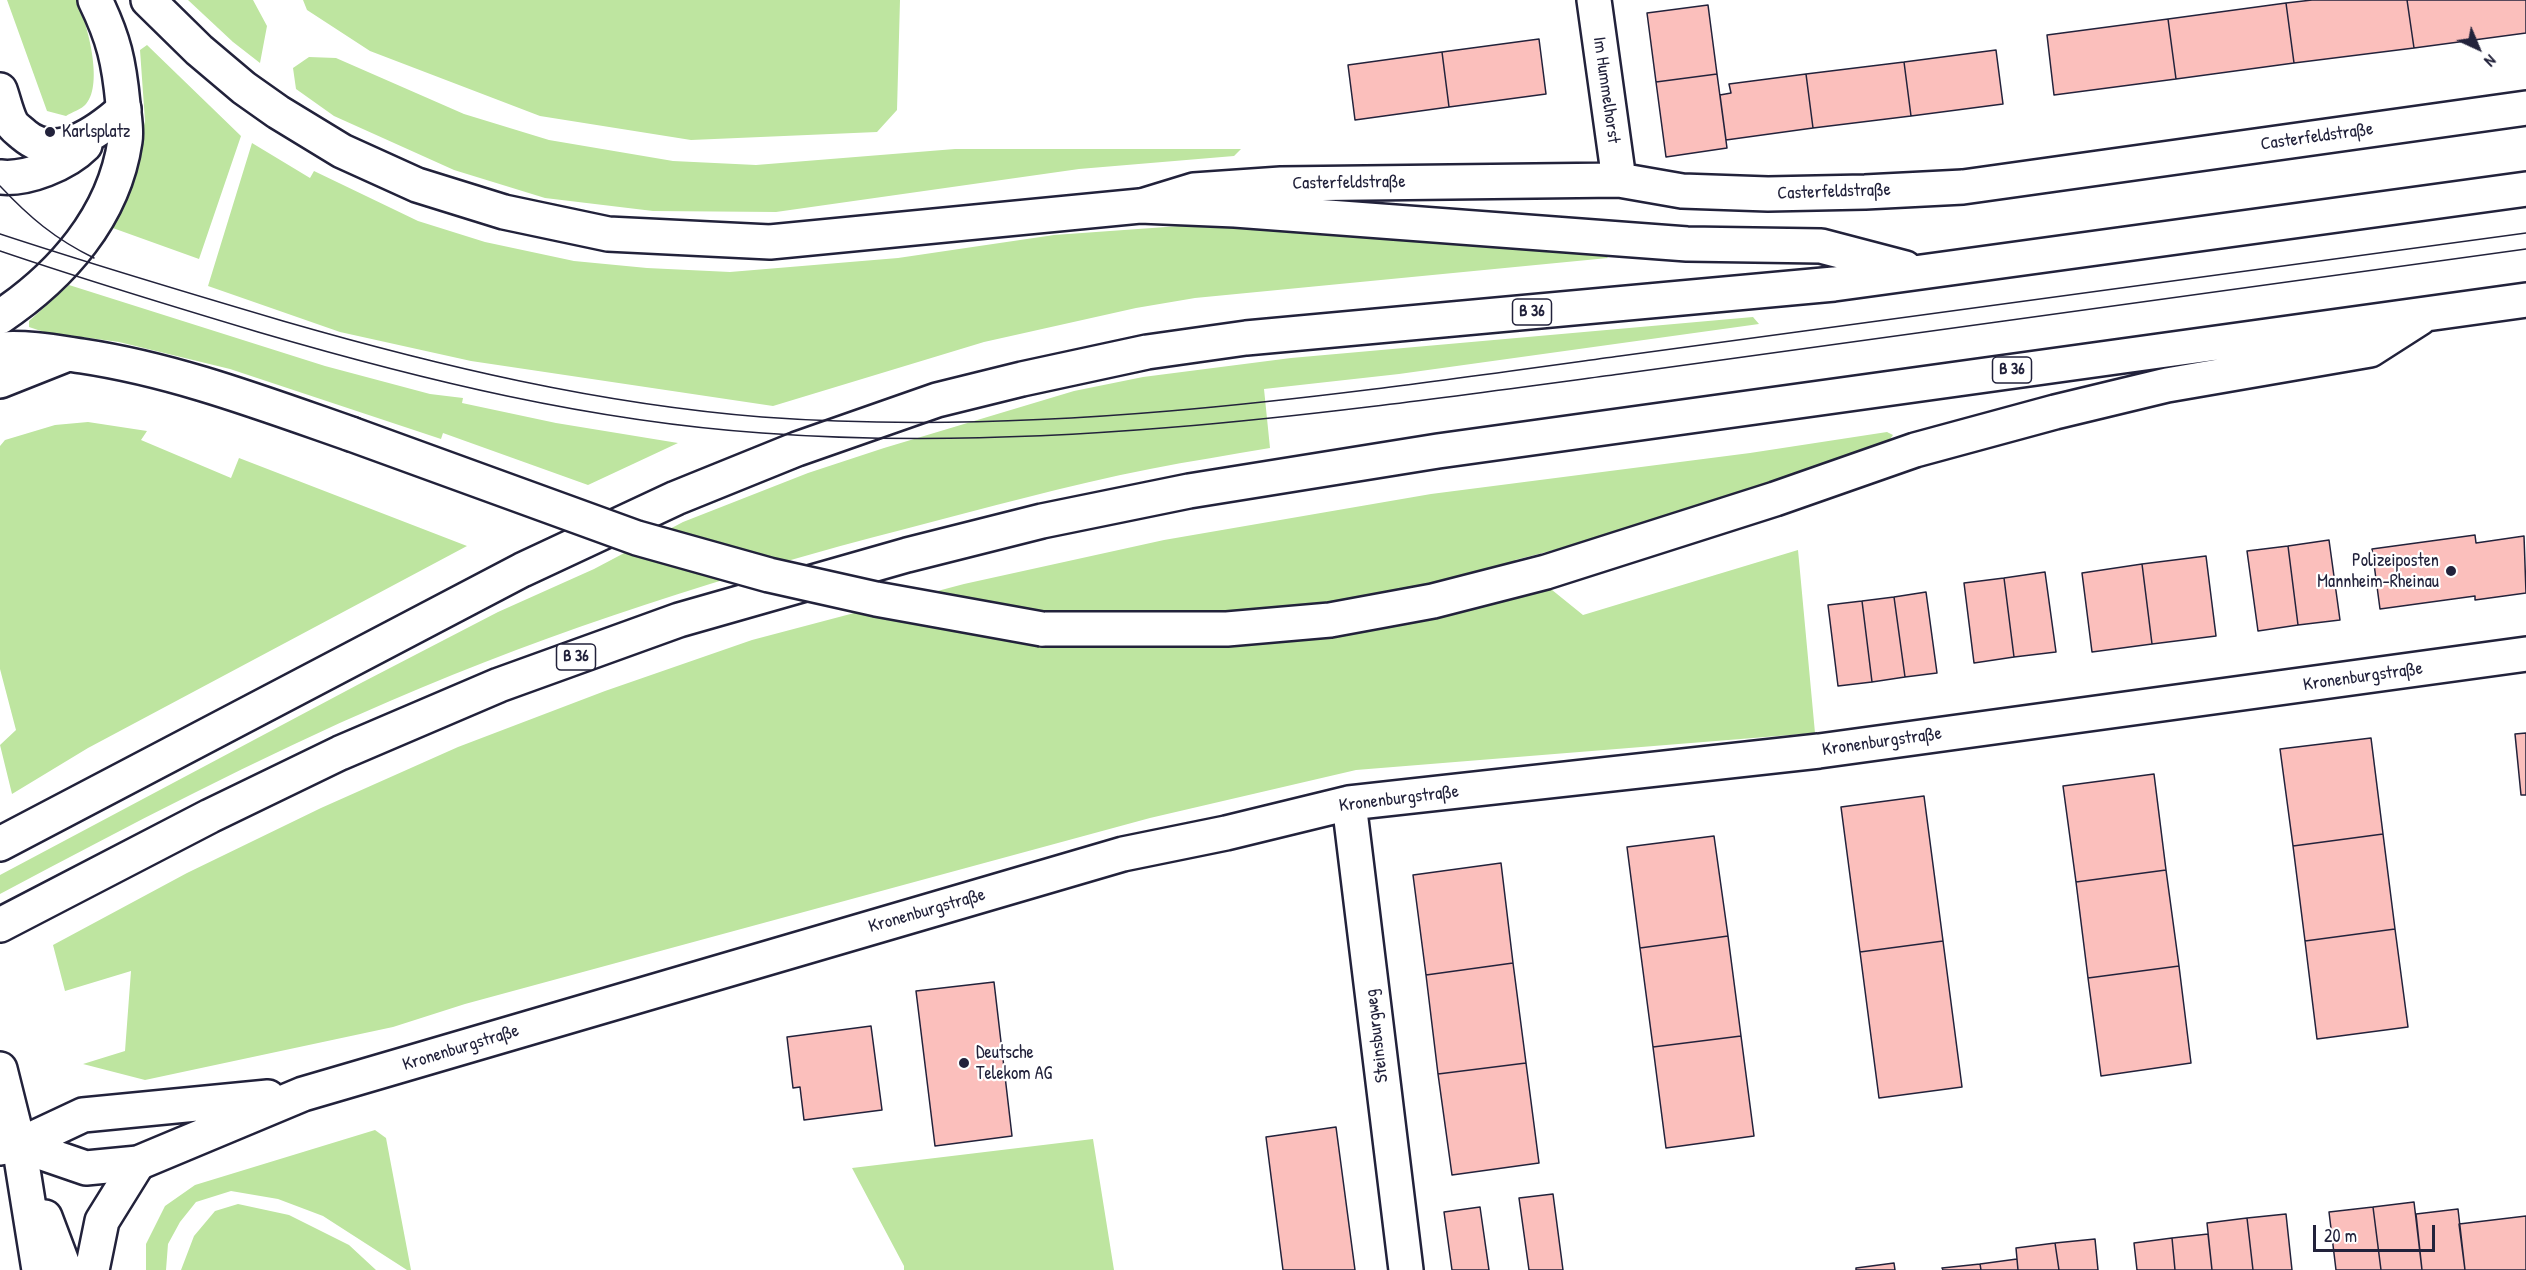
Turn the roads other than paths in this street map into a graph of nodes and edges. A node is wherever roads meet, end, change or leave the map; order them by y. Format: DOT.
graph roads {
  1 [pos="95,0"];
  2 [pos="148,0"];
  3 [pos="1594,0"];
  4 [pos="0,90"];
  5 [pos="2526,108"];
  6 [pos="112,119"];
  7 [pos="0,177"];
  8 [pos="1618,180"];
  9 [pos="2526,189"];
  10 [pos="1140,206"];
  11 [pos="1918,272"];
  12 [pos="2526,300"];
  13 [pos="2429,313"];
  14 [pos="0,317"];
  15 [pos="0,349"];
  16 [pos="70,354"];
  17 [pos="0,381"];
  18 [pos="2526,654"];
  19 [pos="1349,803"];
  20 [pos="0,844"];
  21 [pos="0,925"];
  22 [pos="0,1069"];
  23 [pos="303,1094"];
  24 [pos="9,1147"];
  25 [pos="138,1163"];
  26 [pos="39,1270"];
  27 [pos="65,1270"];
  28 [pos="92,1270"];
  29 [pos="1406,1270"];
  1 -- 6 [label="main road"];
  2 -- 10 [label="main road"];
  3 -- 8 [label="main road, Im Hummelhorst"];
  4 -- 6 [label="main road"];
  5 -- 8 [label="main road, Casterfeldstraße"];
  6 -- 7 [label="main road"];
  6 -- 14 [label="main road"];
  8 -- 10 [label="main road, Casterfeldstraße"];
  9 -- 11 [label="main road, B 36"];
  10 -- 11 [label="main road"];
  11 -- 20 [label="main road, B 36"];
  12 -- 13 [label="main road, B 36"];
  13 -- 16 [label="main road, bridge"];
  13 -- 21 [label="main road, B 36"];
  15 -- 16 [label="main road"];
  16 -- 17 [label="main road"];
  18 -- 19 [label="main road, Kronenburgstraße"];
  19 -- 23 [label="main road, Kronenburgstraße"];
  19 -- 29 [label="main road, Steinsburgweg"];
  22 -- 24 [label="main road"];
  23 -- 24 [label="main road, Kronenburgstraße"];
  23 -- 25 [label="main road, Kronenburgstraße"];
  24 -- 25 [label="main road, Kronenburgstraße"];
  24 -- 26 [label="main road"];
  24 -- 27 [label="main road"];
  25 -- 28 [label="main road"];
}
